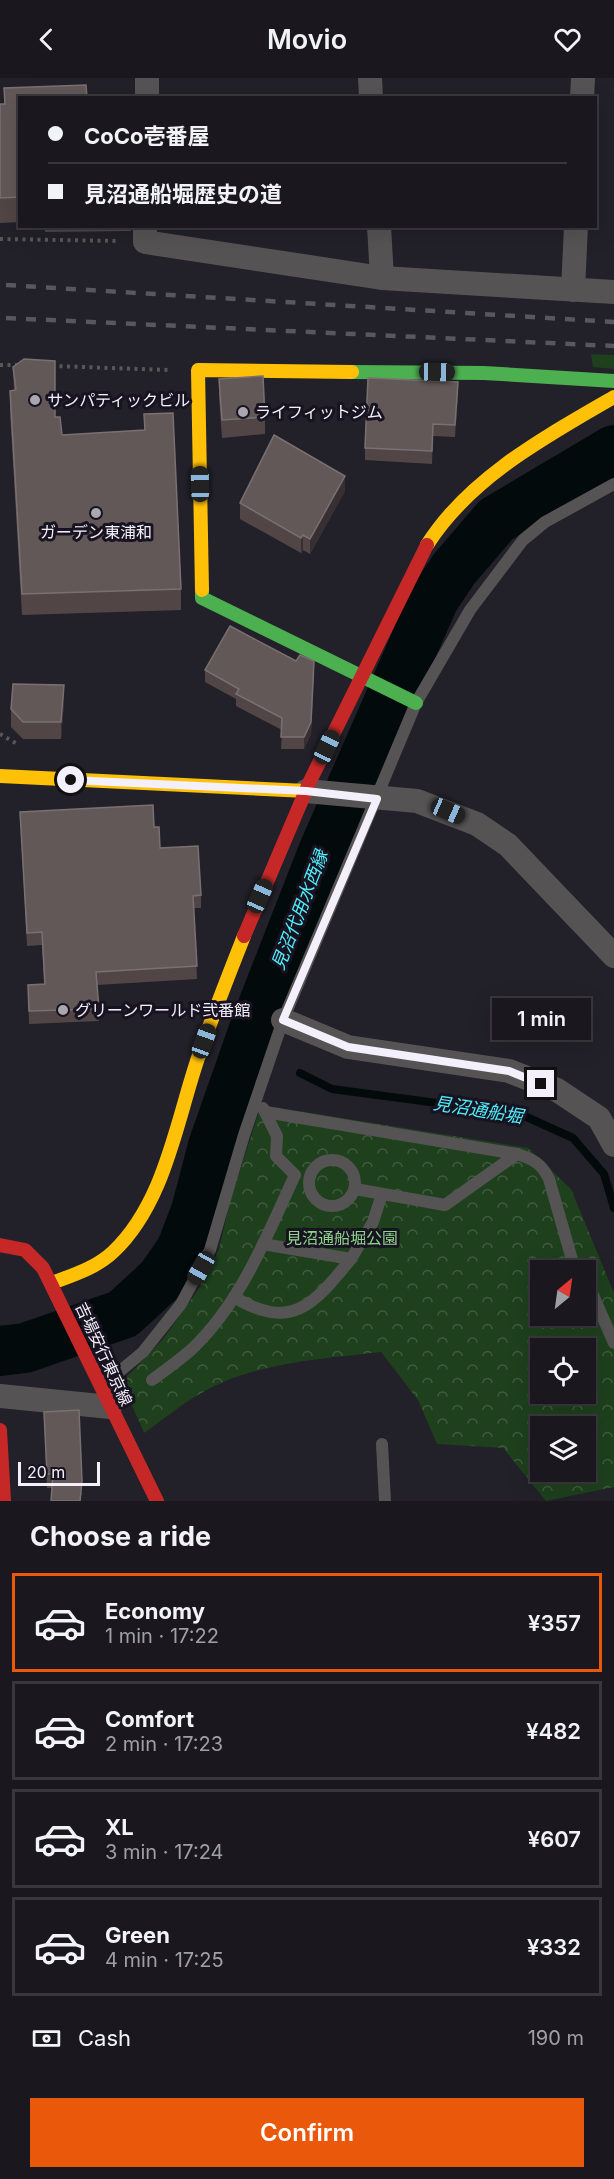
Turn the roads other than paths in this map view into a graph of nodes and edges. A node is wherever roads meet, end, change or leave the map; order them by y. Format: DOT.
graph roads {
  1 [pos="147,78"];
  2 [pos="370,78"];
  3 [pos="583,78"];
  4 [pos="147,96"];
  5 [pos="371,96"];
  6 [pos="582,96"];
  7 [pos="379,228"];
  8 [pos="576,228"];
  9 [pos="145,234"];
  10 [pos="382,278"];
  11 [pos="573,290"];
  12 [pos="614,292"];
  13 [pos="614,381"];
  14 [pos="614,397"];
  15 [pos="614,484"];
  16 [pos="360,676"];
  17 [pos="416,703"];
  18 [pos="0,776"];
  19 [pos="306,791"];
  20 [pos="377,799"];
  21 [pos="614,956"];
  22 [pos="283,1020"];
  23 [pos="614,1145"];
  24 [pos="518,1154"];
  25 [pos="295,1175"];
  26 [pos="310,1177"];
  27 [pos="355,1189"];
  28 [pos="382,1194"];
  29 [pos="263,1244"];
  30 [pos="0,1245"];
  31 [pos="351,1259"];
  32 [pos="572,1260"];
  33 [pos="52,1283"];
  34 [pos="234,1297"];
  35 [pos="596,1302"];
  36 [pos="614,1343"];
  37 [pos="152,1380"];
  38 [pos="0,1396"];
  39 [pos="105,1398"];
  40 [pos="0,1430"];
  41 [pos="382,1444"];
  42 [pos="4,1501"];
  43 [pos="157,1501"];
  44 [pos="385,1501"];
  1 -- 4 [label="street"];
  2 -- 5 [label="street"];
  3 -- 6 [label="street"];
  7 -- 10 [label="street"];
  8 -- 11 [label="street"];
  9 -- 10 [label="street"];
  10 -- 11 [label="street"];
  11 -- 12 [label="street"];
  13 -- 16 [label="street"];
  14 -- 16 [label="street"];
  15 -- 17 [label="lane"];
  16 -- 17 [label="street"];
  16 -- 19 [label="street"];
  17 -- 20 [label="lane"];
  18 -- 19 [label="street"];
  19 -- 20 [label="street"];
  19 -- 33 [label="street"];
  20 -- 21 [label="street"];
  20 -- 22 [label="lane"];
  22 -- 23 [label="street"];
  22 -- 39 [label="lane"];
  24 -- 25 [label="lane"];
  24 -- 28 [label="lane"];
  24 -- 32 [label="lane"];
  25 -- 26 [label="lane"];
  25 -- 29 [label="lane"];
  26 -- 27 [label="lane"];
  26 -- 27 [label="lane"];
  27 -- 28 [label="lane"];
  28 -- 31 [label="lane"];
  29 -- 31 [label="lane"];
  29 -- 34 [label="lane"];
  30 -- 33 [label="street, 吉場安行東京線"];
  31 -- 34 [label="lane"];
  33 -- 39 [label="street, 吉場安行東京線"];
  34 -- 37 [label="lane"];
  35 -- 36 [label="lane"];
  38 -- 39 [label="street"];
  39 -- 43 [label="street, 吉場安行東京線"];
  40 -- 42 [label="street"];
  41 -- 44 [label="lane"];
}
